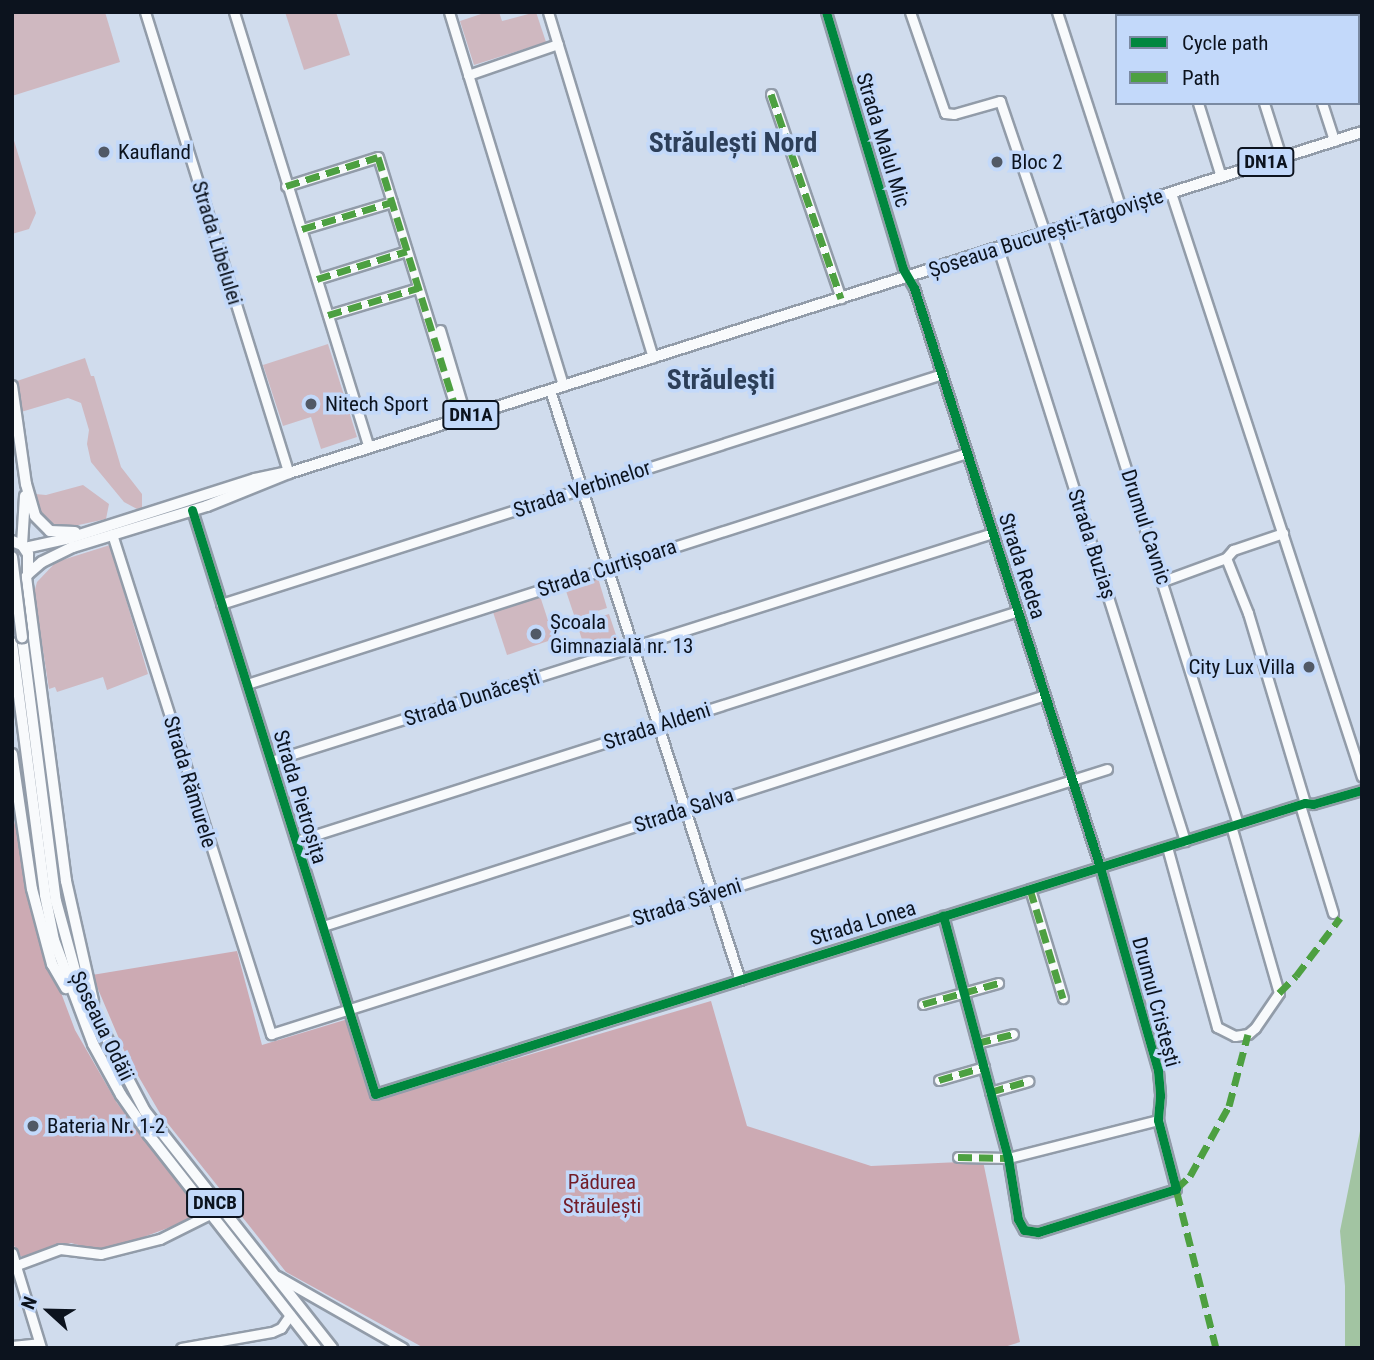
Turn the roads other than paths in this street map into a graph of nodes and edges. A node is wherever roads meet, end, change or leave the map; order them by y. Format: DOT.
graph roads {
  1 [pos="145,12"];
  2 [pos="234,12"];
  3 [pos="449,12"];
  4 [pos="548,12"];
  5 [pos="826,12"];
  6 [pos="909,12"];
  7 [pos="1057,12"];
  8 [pos="558,44"];
  9 [pos="468,75"];
  10 [pos="771,94"];
  11 [pos="1199,105"];
  12 [pos="1265,105"];
  13 [pos="1323,105"];
  14 [pos="1362,132"];
  15 [pos="1334,141"];
  16 [pos="1281,157"];
  17 [pos="1221,177"];
  18 [pos="286,186"];
  19 [pos="1171,193"];
  20 [pos="392,202"];
  21 [pos="1121,209"];
  22 [pos="302,229"];
  23 [pos="1048,232"];
  24 [pos="998,248"];
  25 [pos="407,251"];
  26 [pos="909,276"];
  27 [pos="317,279"];
  28 [pos="418,288"];
  29 [pos="841,298"];
  30 [pos="328,315"];
  31 [pos="440,330"];
  32 [pos="653,357"];
  33 [pos="942,374"];
  34 [pos="12,386"];
  35 [pos="563,386"];
  36 [pos="550,390"];
  37 [pos="462,418"];
  38 [pos="369,447"];
  39 [pos="967,453"];
  40 [pos="289,473"];
  41 [pos="26,484"];
  42 [pos="582,489"];
  43 [pos="192,510"];
  44 [pos="99,529"];
  45 [pos="993,533"];
  46 [pos="1283,533"];
  47 [pos="112,534"];
  48 [pos="20,545"];
  49 [pos="12,557"];
  50 [pos="1226,558"];
  51 [pos="608,568"];
  52 [pos="27,575"];
  53 [pos="1163,581"];
  54 [pos="12,586"];
  55 [pos="221,604"];
  56 [pos="1018,611"];
  57 [pos="17,640"];
  58 [pos="633,646"];
  59 [pos="247,684"];
  60 [pos="1045,695"];
  61 [pos="658,725"];
  62 [pos="12,754"];
  63 [pos="271,761"];
  64 [pos="1107,769"];
  65 [pos="1362,777"];
  66 [pos="1072,780"];
  67 [pos="1362,790"];
  68 [pos="1303,804"];
  69 [pos="686,810"];
  70 [pos="1234,825"];
  71 [pos="296,841"];
  72 [pos="1185,841"];
  73 [pos="1167,846"];
  74 [pos="1100,867"];
  75 [pos="1030,889"];
  76 [pos="713,894"];
  77 [pos="1333,913"];
  78 [pos="943,916"];
  79 [pos="323,926"];
  80 [pos="740,980"];
  81 [pos="998,983"];
  82 [pos="964,993"];
  83 [pos="1063,998"];
  84 [pos="923,1004"];
  85 [pos="79,1010"];
  86 [pos="349,1010"];
  87 [pos="100,1027"];
  88 [pos="268,1030"];
  89 [pos="1013,1034"];
  90 [pos="977,1043"];
  91 [pos="984,1067"];
  92 [pos="939,1080"];
  93 [pos="1028,1081"];
  94 [pos="990,1092"];
  95 [pos="375,1094"];
  96 [pos="1158,1120"];
  97 [pos="958,1157"];
  98 [pos="1008,1158"];
  99 [pos="210,1214"];
  100 [pos="12,1253"];
  101 [pos="17,1265"];
  102 [pos="272,1273"];
  103 [pos="290,1315"];
  104 [pos="40,1345"];
  105 [pos="12,1346"];
  106 [pos="181,1348"];
  107 [pos="316,1348"];
  108 [pos="332,1348"];
  109 [pos="403,1348"];
  1 -- 40 [label="street, Strada Libelulei"];
  2 -- 18 [label="street"];
  3 -- 9 [label="street"];
  4 -- 8 [label="street"];
  5 -- 26 [label="street, Strada Malul Mic"];
  6 -- 23 [label="street, Drumul Cavnic"];
  7 -- 21 [label="street"];
  8 -- 9 [label="street"];
  8 -- 32 [label="street"];
  9 -- 35 [label="street"];
  10 -- 29 [label="street"];
  11 -- 17 [label="street"];
  12 -- 16 [label="street"];
  13 -- 15 [label="street"];
  14 -- 15 [label="main road, Șoseaua București-Târgoviște / DN1A"];
  15 -- 16 [label="main road, Șoseaua București-Târgoviște / DN1A"];
  16 -- 17 [label="main road, Șoseaua București-Târgoviște / DN1A"];
  17 -- 19 [label="main road, Șoseaua București-Târgoviște / DN1A"];
  18 -- 20 [label="street"];
  18 -- 22 [label="street"];
  19 -- 21 [label="main road, Șoseaua București-Târgoviște / DN1A"];
  19 -- 46 [label="street"];
  20 -- 22 [label="street"];
  20 -- 25 [label="street"];
  21 -- 23 [label="main road, Șoseaua București-Târgoviște / DN1A"];
  22 -- 27 [label="street"];
  23 -- 24 [label="main road, Șoseaua București-Târgoviște / DN1A"];
  23 -- 53 [label="street, Drumul Cavnic"];
  24 -- 26 [label="main road, Șoseaua București-Târgoviște / DN1A"];
  24 -- 72 [label="street, Strada Buziaș"];
  25 -- 27 [label="street"];
  25 -- 28 [label="street"];
  26 -- 29 [label="main road, Șoseaua București-Târgoviște / DN1A"];
  26 -- 33 [label="street, Strada Redea"];
  27 -- 30 [label="street"];
  28 -- 30 [label="street"];
  28 -- 37 [label="street"];
  29 -- 32 [label="main road, Șoseaua București-Târgoviște / DN1A"];
  30 -- 38 [label="street"];
  31 -- 37 [label="street"];
  32 -- 35 [label="main road, Șoseaua București-Târgoviște / DN1A"];
  33 -- 39 [label="street, Strada Redea"];
  33 -- 42 [label="street, Strada Verbinelor"];
  34 -- 41 [label="main road"];
  35 -- 36 [label="main road, Șoseaua București-Târgoviște / DN1A"];
  36 -- 37 [label="main road, Șoseaua București-Târgoviște / DN1A"];
  36 -- 42 [label="street"];
  37 -- 38 [label="main road, Șoseaua București-Târgoviște / DN1A"];
  38 -- 40 [label="main road, Șoseaua București-Târgoviște / DN1A"];
  39 -- 45 [label="street, Strada Redea"];
  39 -- 51 [label="street, Strada Curtișoara"];
  40 -- 43 [label="main road, Șoseaua București-Târgoviște / DN1A"];
  40 -- 44 [label="main road, Șoseaua București-Târgoviște / DN1A"];
  41 -- 44 [label="main road"];
  41 -- 48 [label="main road"];
  42 -- 51 [label="street"];
  42 -- 55 [label="street, Strada Verbinelor"];
  43 -- 47 [label="main road, Șoseaua București-Târgoviște / DN1A"];
  43 -- 55 [label="street, Strada Pietroșița"];
  44 -- 48 [label="main road, Șoseaua București-Târgoviște / DN1A"];
  45 -- 56 [label="street, Strada Redea"];
  45 -- 58 [label="street, Strada Dunăcești"];
  46 -- 50 [label="street"];
  46 -- 65 [label="street"];
  47 -- 52 [label="main road, Șoseaua București-Târgoviște / DN1A"];
  47 -- 88 [label="street, Strada Rămurele"];
  48 -- 52 [label="main road"];
  49 -- 57 [label="main road, Șoseaua Odăii / DNCB, bridge"];
  50 -- 53 [label="street"];
  50 -- 68 [label="street"];
  51 -- 58 [label="street"];
  51 -- 59 [label="street, Strada Curtișoara"];
  52 -- 54 [label="main road, DN1A"];
  52 -- 87 [label="main road"];
  53 -- 70 [label="street, Drumul Cavnic"];
  55 -- 59 [label="street, Strada Pietroșița"];
  56 -- 60 [label="street, Strada Redea"];
  56 -- 61 [label="street, Strada Aldeni"];
  57 -- 85 [label="main road, Șoseaua Odăii / DNCB"];
  57 -- 87 [label="main road, Șoseaua Odăii / DNCB"];
  58 -- 61 [label="street"];
  58 -- 63 [label="street, Strada Dunăcești"];
  59 -- 63 [label="street, Strada Pietroșița"];
  60 -- 66 [label="street, Strada Redea"];
  60 -- 69 [label="street, Strada Salva"];
  61 -- 69 [label="street"];
  61 -- 71 [label="street, Strada Aldeni"];
  62 -- 85 [label="main road"];
  63 -- 71 [label="street, Strada Pietroșița"];
  64 -- 66 [label="street, Strada Săveni"];
  66 -- 74 [label="street, Strada Redea"];
  66 -- 76 [label="street, Strada Săveni"];
  67 -- 68 [label="street, Strada Lonea"];
  68 -- 70 [label="street, Strada Lonea"];
  68 -- 77 [label="street"];
  69 -- 76 [label="street"];
  69 -- 79 [label="street, Strada Salva"];
  70 -- 72 [label="street, Strada Lonea"];
  70 -- 73 [label="street, Drumul Cavnic"];
  71 -- 79 [label="street, Strada Pietroșița"];
  72 -- 73 [label="street, Strada Lonea"];
  73 -- 74 [label="street, Strada Lonea"];
  74 -- 75 [label="street, Strada Lonea"];
  74 -- 96 [label="street, Drumul Cristești"];
  75 -- 78 [label="street, Strada Lonea"];
  75 -- 83 [label="street"];
  76 -- 80 [label="street"];
  76 -- 86 [label="street, Strada Săveni"];
  78 -- 80 [label="street, Strada Lonea"];
  78 -- 82 [label="street"];
  79 -- 86 [label="street, Strada Pietroșița"];
  80 -- 95 [label="street, Strada Lonea"];
  81 -- 82 [label="street"];
  82 -- 84 [label="street"];
  82 -- 90 [label="street"];
  85 -- 99 [label="main road, Șoseaua Odăii / DNCB"];
  86 -- 88 [label="street, Strada Săveni"];
  86 -- 95 [label="street, Strada Pietroșița"];
  87 -- 102 [label="main road, Șoseaua Odăii / DNCB"];
  89 -- 90 [label="street"];
  90 -- 91 [label="street"];
  91 -- 92 [label="street"];
  91 -- 94 [label="street"];
  93 -- 94 [label="street"];
  94 -- 98 [label="street"];
  96 -- 98 [label="street"];
  96 -- 98 [label="street, Drumul Cristești"];
  97 -- 98 [label="street"];
  99 -- 101 [label="street"];
  99 -- 103 [label="main road, Șoseaua Odăii / DNCB"];
  100 -- 101 [label="street"];
  101 -- 104 [label="street"];
  102 -- 108 [label="main road, Șoseaua Odăii / DNCB"];
  102 -- 109 [label="street"];
  103 -- 106 [label="street"];
  103 -- 107 [label="main road, Șoseaua Odăii / DNCB"];
  104 -- 105 [label="street"];
}
